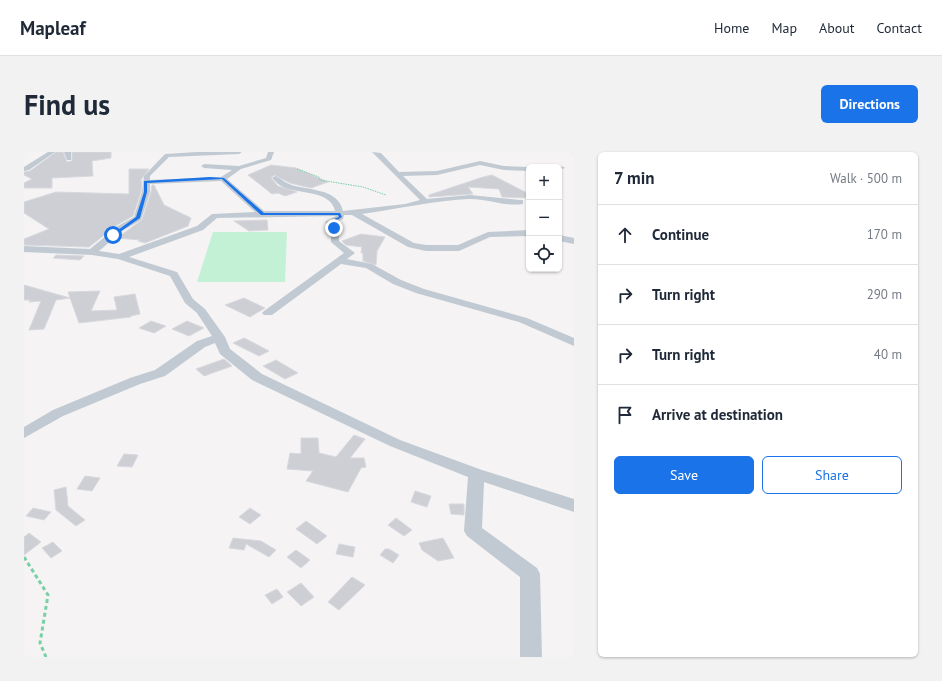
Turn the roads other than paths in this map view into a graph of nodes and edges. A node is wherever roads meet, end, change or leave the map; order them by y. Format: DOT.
graph roads {
  1 [pos="52,152"];
  2 [pos="67,152"];
  3 [pos="239,152"];
  4 [pos="271,152"];
  5 [pos="375,152"];
  6 [pos="166,153"];
  7 [pos="206,153"];
  8 [pos="247,158"];
  9 [pos="69,159"];
  10 [pos="500,160"];
  11 [pos="480,163"];
  12 [pos="204,166"];
  13 [pos="231,167"];
  14 [pos="240,168"];
  15 [pos="526,169"];
  16 [pos="28,170"];
  17 [pos="399,174"];
  18 [pos="223,178"];
  19 [pos="275,178"];
  20 [pos="198,179"];
  21 [pos="146,182"];
  22 [pos="424,201"];
  23 [pos="520,202"];
  24 [pos="354,213"];
  25 [pos="340,214"];
  26 [pos="263,215"];
  27 [pos="526,233"];
  28 [pos="562,239"];
  29 [pos="574,241"];
  30 [pos="24,249"];
  31 [pos="92,252"];
  32 [pos="120,257"];
  33 [pos="340,261"];
  34 [pos="268,313"];
  35 [pos="219,337"];
  36 [pos="574,342"];
  37 [pos="24,433"];
  38 [pos="476,474"];
  39 [pos="574,506"];
  40 [pos="531,657"];
  1 -- 16 [label="street"];
  2 -- 9 [label="street"];
  3 -- 7 [label="street"];
  4 -- 14 [label="street"];
  5 -- 17 [label="street"];
  6 -- 7 [label="street"];
  6 -- 21 [label="street"];
  7 -- 12 [label="street"];
  8 -- 13 [label="street"];
  10 -- 11 [label="street"];
  11 -- 15 [label="street"];
  11 -- 17 [label="street"];
  12 -- 13 [label="street"];
  12 -- 20 [label="street"];
  13 -- 14 [label="street"];
  14 -- 18 [label="street"];
  17 -- 22 [label="street"];
  18 -- 20 [label="street"];
  18 -- 26 [label="street"];
  19 -- 25 [label="street"];
  20 -- 21 [label="street"];
  21 -- 31 [label="street"];
  22 -- 23 [label="street"];
  22 -- 24 [label="street"];
  24 -- 25 [label="street"];
  24 -- 27 [label="street"];
  25 -- 26 [label="street"];
  25 -- 33 [label="street"];
  26 -- 32 [label="street"];
  28 -- 29 [label="street"];
  30 -- 31 [label="street"];
  31 -- 32 [label="street"];
  32 -- 35 [label="street"];
  33 -- 34 [label="street"];
  33 -- 36 [label="street"];
  35 -- 37 [label="street"];
  35 -- 38 [label="street"];
  38 -- 39 [label="street"];
  38 -- 40 [label="street"];
}
